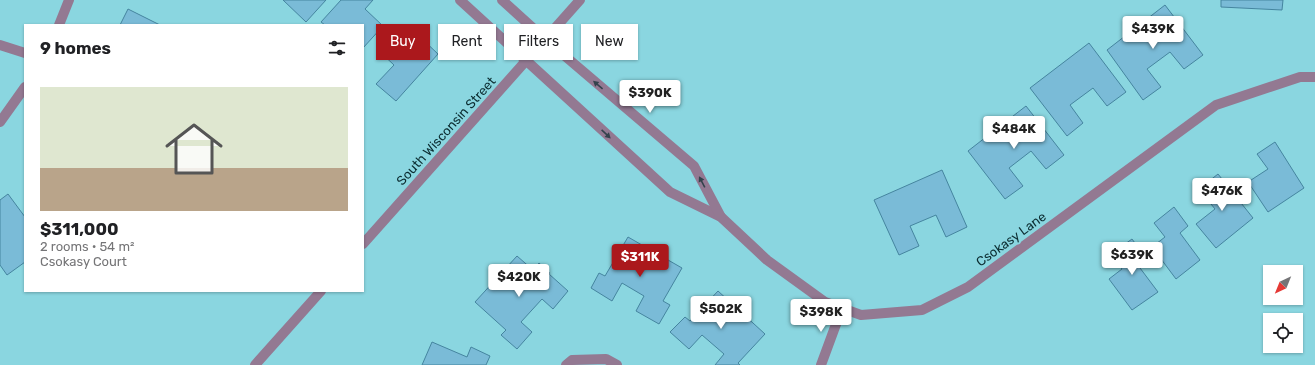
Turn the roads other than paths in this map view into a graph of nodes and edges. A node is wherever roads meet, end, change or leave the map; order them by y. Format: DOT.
graph roads {
  1 [pos="69,0"];
  2 [pos="460,0"];
  3 [pos="502,0"];
  4 [pos="580,0"];
  5 [pos="59,24"];
  6 [pos="528,24"];
  7 [pos="558,24"];
  8 [pos="504,40"];
  9 [pos="0,46"];
  10 [pos="24,53"];
  11 [pos="526,60"];
  12 [pos="570,60"];
  13 [pos="1315,77"];
  14 [pos="24,88"];
  15 [pos="0,122"];
  16 [pos="721,217"];
  17 [pos="364,243"];
  18 [pos="320,292"];
  19 [pos="842,308"];
  20 [pos="255,365"];
  21 [pos="566,365"];
  22 [pos="616,365"];
  23 [pos="821,365"];
  1 -- 5 [label="street"];
  2 -- 8 [label="street, Csokasy Lane"];
  3 -- 6 [label="street, Csokasy Lane"];
  4 -- 7 [label="street, South Wisconsin Street"];
  9 -- 10 [label="street"];
  11 -- 16 [label="street, Csokasy Lane, one-way"];
  11 -- 17 [label="street, South Wisconsin Street"];
  16 -- 12 [label="street, Csokasy Lane, one-way"];
  13 -- 19 [label="street, Csokasy Lane"];
  14 -- 15 [label="street"];
  16 -- 19 [label="street, Csokasy Lane"];
  18 -- 20 [label="street"];
  19 -- 23 [label="street"];
  21 -- 22 [label="street"];
}
